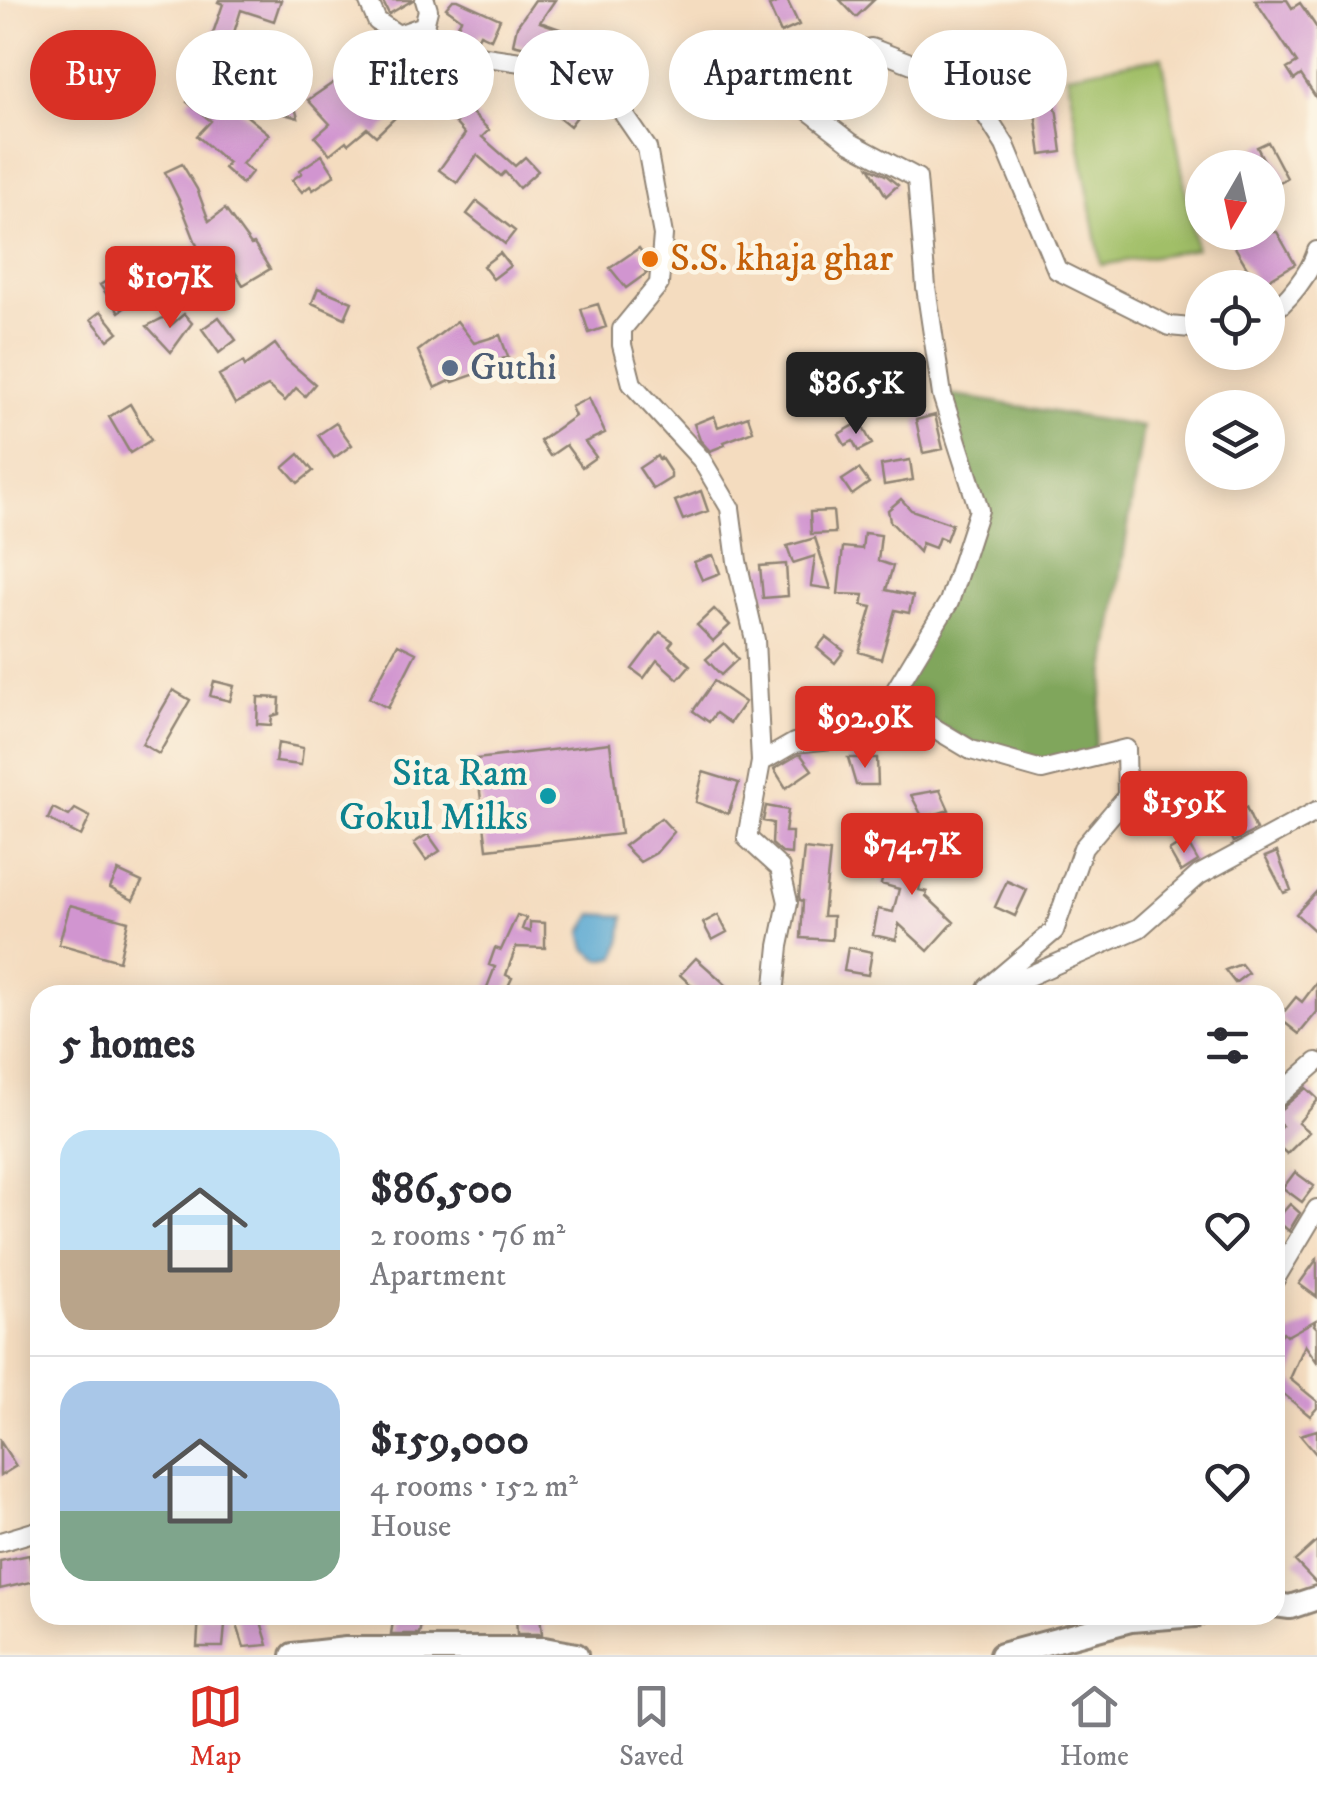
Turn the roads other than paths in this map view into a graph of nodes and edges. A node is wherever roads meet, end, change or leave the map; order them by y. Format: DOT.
graph roads {
  1 [pos="368,0"];
  2 [pos="425,0"];
  3 [pos="424,26"];
  4 [pos="390,30"];
  5 [pos="412,30"];
  6 [pos="1317,251"];
  7 [pos="1285,299"];
  8 [pos="1185,327"];
  9 [pos="889,701"];
  10 [pos="761,762"];
  11 [pos="1317,812"];
  12 [pos="775,985"];
  13 [pos="990,985"];
  14 [pos="1007,985"];
  15 [pos="1317,1062"];
  16 [pos="1285,1090"];
  17 [pos="1317,1209"];
  18 [pos="1285,1262"];
  19 [pos="30,1533"];
  20 [pos="0,1542"];
  21 [pos="1317,1598"];
  22 [pos="1285,1606"];
  23 [pos="1095,1625"];
  24 [pos="1110,1625"];
  25 [pos="1088,1630"];
  26 [pos="293,1655"];
  27 [pos="576,1655"];
  28 [pos="1001,1655"];
  1 -- 4 [label="street"];
  2 -- 3 [label="street"];
  3 -- 5 [label="street"];
  3 -- 10 [label="street"];
  6 -- 7 [label="street"];
  8 -- 9 [label="street"];
  9 -- 10 [label="street"];
  9 -- 13 [label="street"];
  10 -- 12 [label="street"];
  11 -- 14 [label="street"];
  15 -- 16 [label="street"];
  17 -- 18 [label="street"];
  19 -- 20 [label="street"];
  21 -- 22 [label="street"];
  23 -- 25 [label="street"];
  24 -- 25 [label="street"];
  25 -- 28 [label="street"];
  26 -- 27 [label="street"];
}
